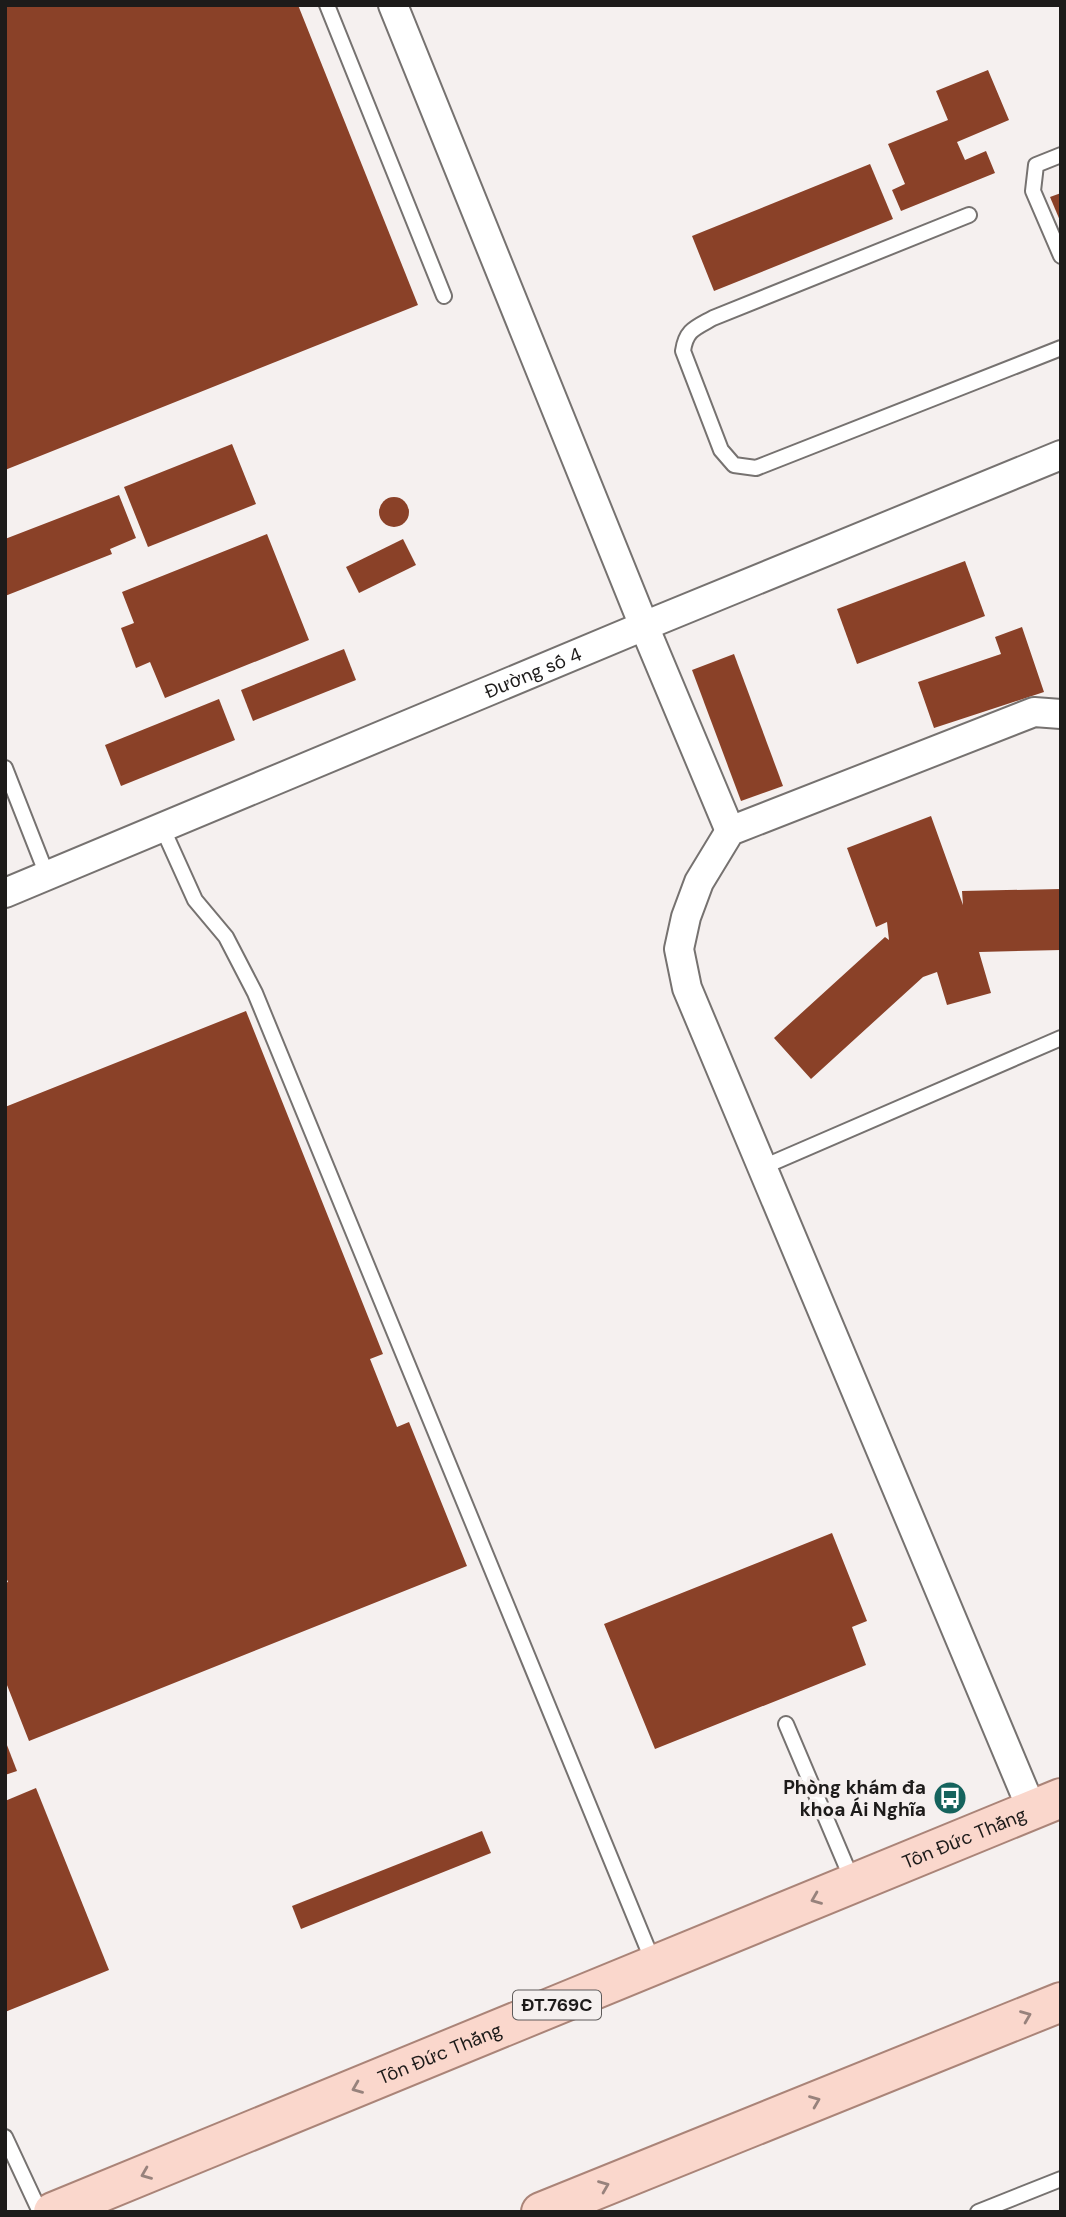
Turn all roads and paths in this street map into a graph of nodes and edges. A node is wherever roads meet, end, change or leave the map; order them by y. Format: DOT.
graph roads {
  1 [pos="327,5"];
  2 [pos="393,5"];
  3 [pos="1061,155"];
  4 [pos="969,215"];
  5 [pos="1061,256"];
  6 [pos="444,296"];
  7 [pos="1061,348"];
  8 [pos="1061,455"];
  9 [pos="644,626"];
  10 [pos="1061,714"];
  11 [pos="5,768"];
  12 [pos="162,827"];
  13 [pos="730,831"];
  14 [pos="47,875"];
  15 [pos="5,893"];
  16 [pos="1061,1038"];
  17 [pos="763,1167"];
  18 [pos="786,1724"];
  19 [pos="1046,1804"];
  20 [pos="853,1883"];
  21 [pos="655,1965"];
  22 [pos="1061,2002"];
  23 [pos="5,2137"];
  24 [pos="1061,2179"];
  25 [pos="40,2212"];
  26 [pos="54,2212"];
  27 [pos="541,2212"];
  28 [pos="978,2212"];
  1 -- 6 [label="lane"];
  2 -- 9 [label="street"];
  3 -- 5 [label="lane"];
  4 -- 7 [label="lane"];
  8 -- 9 [label="street, Đường số 4"];
  9 -- 12 [label="street, Đường số 4"];
  9 -- 13 [label="street"];
  10 -- 13 [label="street"];
  11 -- 14 [label="lane"];
  12 -- 14 [label="street, Đường số 4"];
  12 -- 21 [label="lane"];
  13 -- 17 [label="street"];
  14 -- 15 [label="street, Đường số 4"];
  16 -- 17 [label="lane"];
  17 -- 19 [label="street"];
  18 -- 20 [label="lane"];
  19 -- 20 [label="main road, Tôn Đức Thắng / ĐT.769C"];
  20 -- 21 [label="main road, Tôn Đức Thắng / ĐT.769C, one-way"];
  21 -- 26 [label="main road, Tôn Đức Thắng / ĐT.769C, one-way"];
  27 -- 22 [label="main road, one-way"];
  23 -- 25 [label="lane"];
  24 -- 28 [label="lane"];
}
